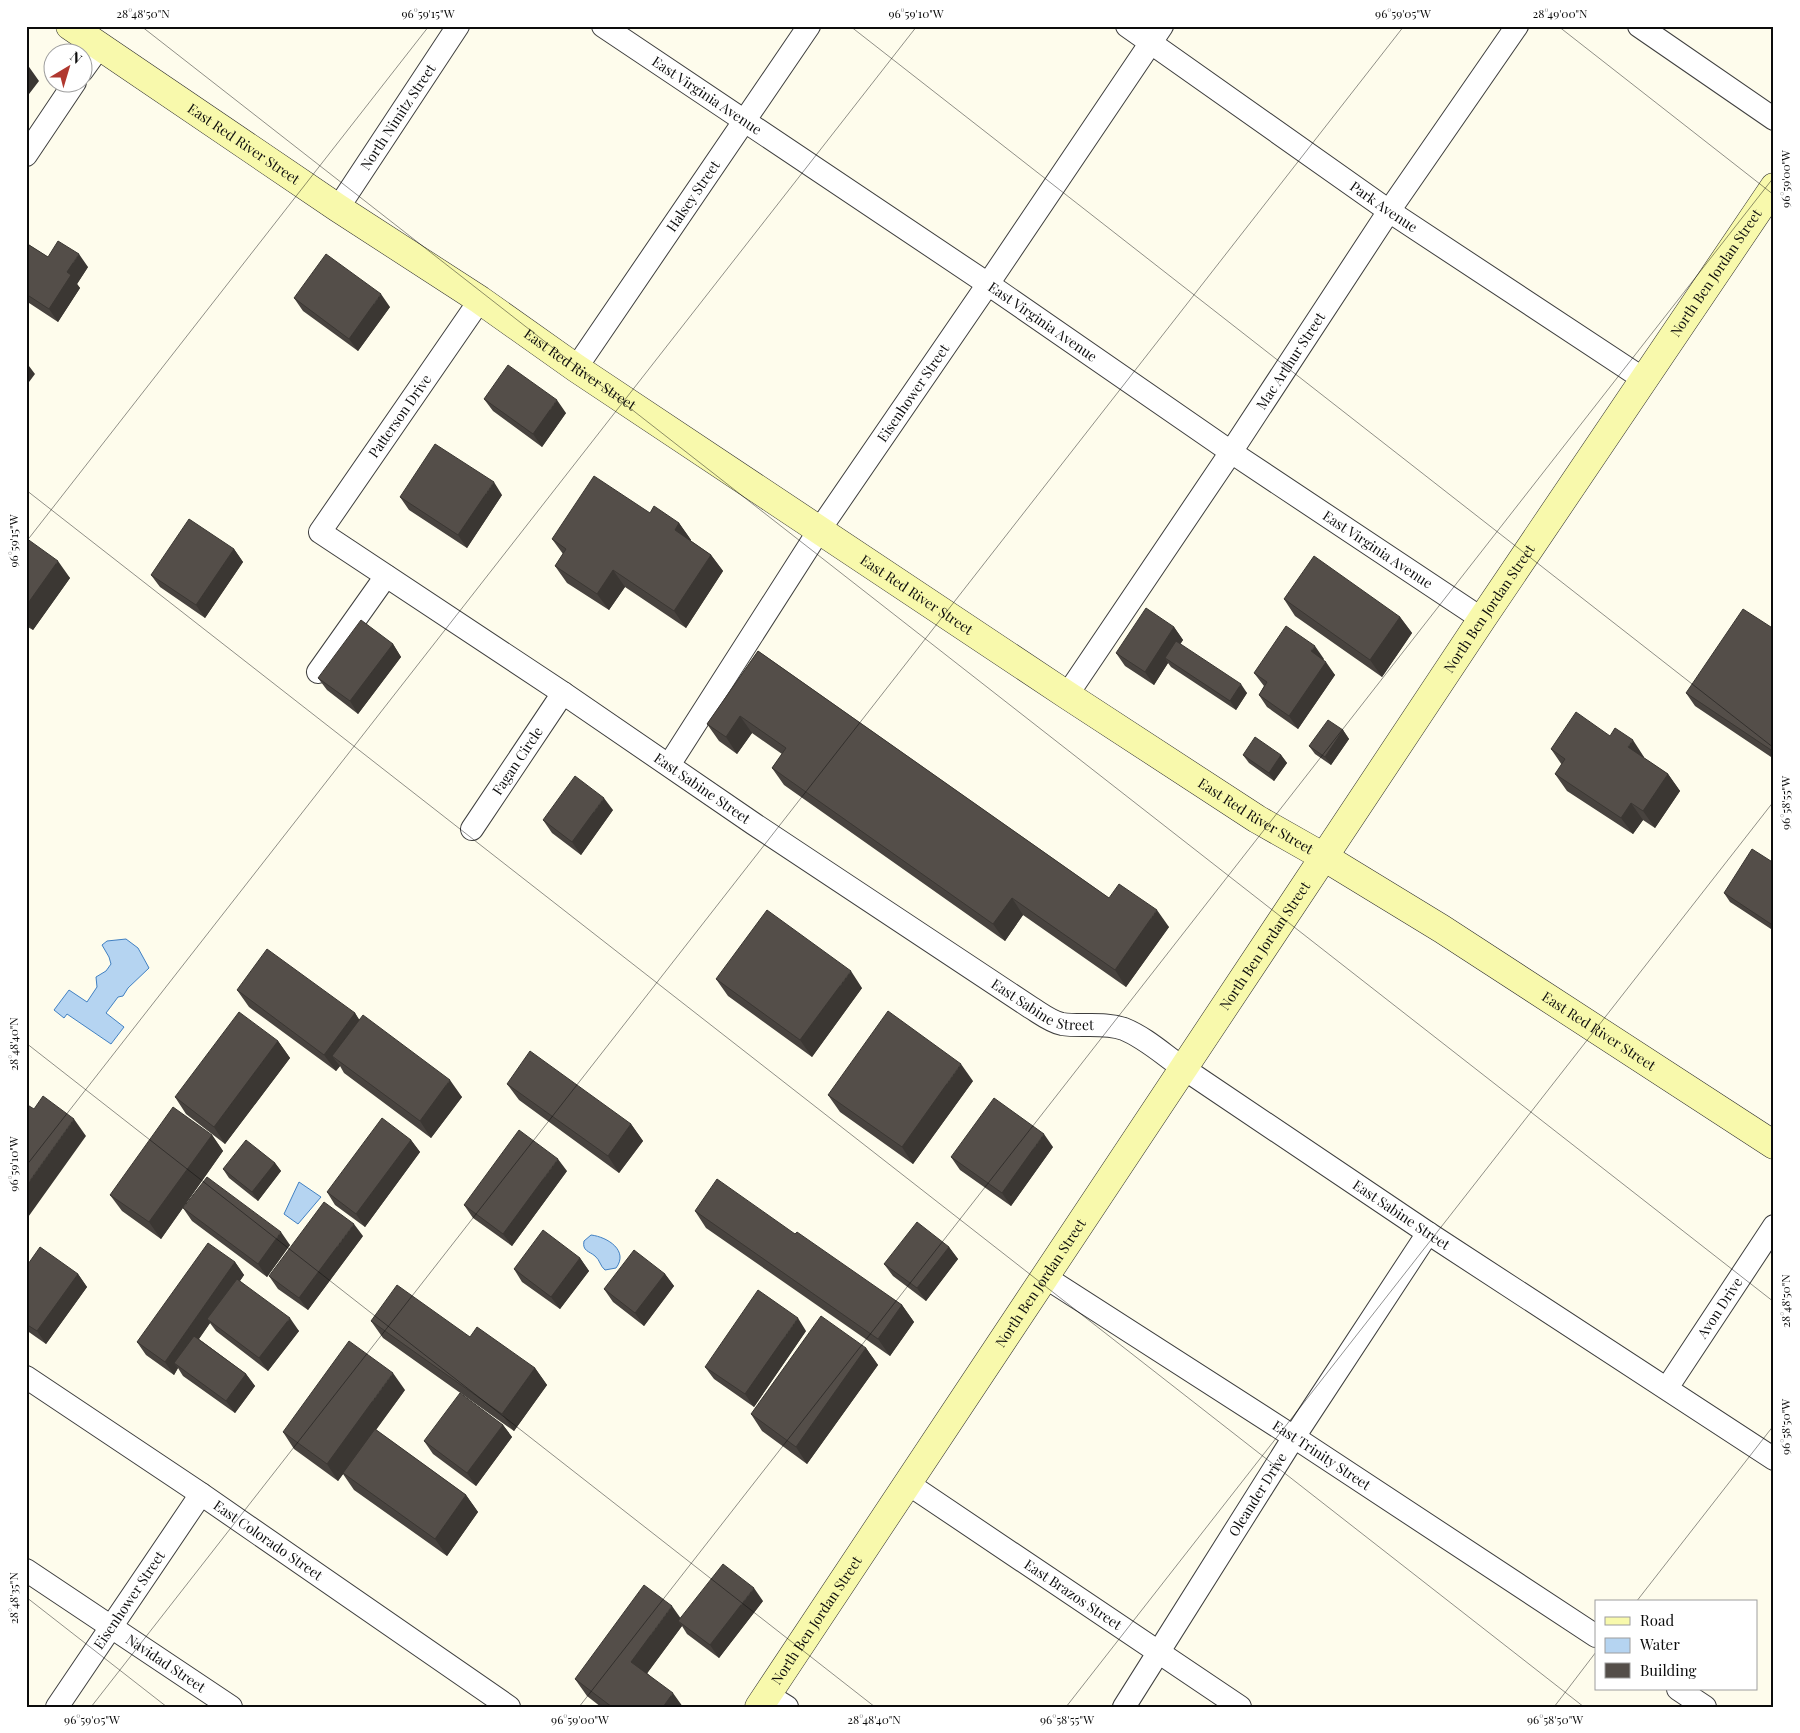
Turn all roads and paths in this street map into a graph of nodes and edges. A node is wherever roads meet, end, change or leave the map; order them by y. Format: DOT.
graph roads {
  1 [pos="70,26"];
  2 [pos="458,26"];
  3 [pos="603,26"];
  4 [pos="809,26"];
  5 [pos="1128,26"];
  6 [pos="1517,26"];
  7 [pos="1640,26"];
  8 [pos="1157,34"];
  9 [pos="100,46"];
  10 [pos="92,57"];
  11 [pos="68,92"];
  12 [pos="1774,119"];
  13 [pos="744,122"];
  14 [pos="26,155"];
  15 [pos="1774,187"];
  16 [pos="338,208"];
  17 [pos="1389,211"];
  18 [pos="988,284"];
  19 [pos="480,300"];
  20 [pos="576,368"];
  21 [pos="1645,380"];
  22 [pos="1231,452"];
  23 [pos="820,529"];
  24 [pos="320,532"];
  25 [pos="386,576"];
  26 [pos="1482,619"];
  27 [pos="318,672"];
  28 [pos="563,693"];
  29 [pos="1067,695"];
  30 [pos="669,765"];
  31 [pos="472,829"];
  32 [pos="1324,857"];
  33 [pos="1183,1068"];
  34 [pos="1774,1145"];
  35 [pos="1774,1226"];
  36 [pos="1428,1233"];
  37 [pos="1045,1277"];
  38 [pos="26,1377"];
  39 [pos="1667,1388"];
  40 [pos="1294,1437"];
  41 [pos="1774,1459"];
  42 [pos="907,1483"];
  43 [pos="201,1494"];
  44 [pos="26,1570"];
  45 [pos="112,1626"];
  46 [pos="1595,1635"];
  47 [pos="1158,1653"];
  48 [pos="1680,1690"];
  49 [pos="771,1703"];
  50 [pos="57,1707"];
  51 [pos="231,1707"];
  52 [pos="510,1707"];
  53 [pos="1124,1707"];
  54 [pos="1240,1707"];
  55 [pos="1705,1707"];
  1 -- 9 [label="street, East Red River Street"];
  2 -- 16 [label="street, North Nimitz Street"];
  3 -- 13 [label="street, East Virginia Avenue"];
  4 -- 13 [label="street, Halsey Street"];
  5 -- 8 [label="street, Park Avenue"];
  6 -- 17 [label="street, Mac Arthur Street"];
  7 -- 12 [label="street"];
  8 -- 17 [label="street, Park Avenue"];
  8 -- 18 [label="street, Eisenhower Street"];
  9 -- 10 [label="street"];
  9 -- 16 [label="street, East Red River Street"];
  11 -- 14 [label="street"];
  13 -- 18 [label="street, East Virginia Avenue"];
  13 -- 20 [label="street, Halsey Street"];
  15 -- 21 [label="street, North Ben Jordan Street"];
  16 -- 19 [label="street, East Red River Street"];
  17 -- 21 [label="street, Park Avenue"];
  17 -- 22 [label="street, Mac Arthur Street"];
  18 -- 22 [label="street, East Virginia Avenue"];
  18 -- 23 [label="street, Eisenhower Street"];
  19 -- 20 [label="street, East Red River Street"];
  19 -- 24 [label="street, Patterson Drive"];
  20 -- 23 [label="street, East Red River Street"];
  21 -- 26 [label="street, North Ben Jordan Street"];
  22 -- 26 [label="street, East Virginia Avenue"];
  22 -- 29 [label="street, Mac Arthur Street"];
  23 -- 29 [label="street, East Red River Street"];
  23 -- 30 [label="street, Eisenhower Street"];
  24 -- 25 [label="street, East Sabine Street"];
  25 -- 27 [label="street"];
  25 -- 28 [label="street, East Sabine Street"];
  26 -- 32 [label="street, North Ben Jordan Street"];
  28 -- 30 [label="street, East Sabine Street"];
  28 -- 31 [label="street, Fagan Circle"];
  29 -- 32 [label="street, East Red River Street"];
  30 -- 33 [label="street, East Sabine Street"];
  32 -- 33 [label="street, North Ben Jordan Street"];
  32 -- 34 [label="street, East Red River Street"];
  33 -- 36 [label="street, East Sabine Street"];
  33 -- 37 [label="street, North Ben Jordan Street"];
  35 -- 39 [label="street, Avon Drive"];
  36 -- 39 [label="street, East Sabine Street"];
  36 -- 40 [label="street, Oleander Drive"];
  37 -- 40 [label="street, East Trinity Street"];
  37 -- 42 [label="street, North Ben Jordan Street"];
  38 -- 43 [label="street, East Colorado Street"];
  39 -- 41 [label="street, East Sabine Street"];
  40 -- 46 [label="street, East Trinity Street"];
  40 -- 47 [label="street, Oleander Drive"];
  42 -- 47 [label="street, East Brazos Street"];
  42 -- 49 [label="street, North Ben Jordan Street"];
  43 -- 45 [label="street, Eisenhower Street"];
  43 -- 52 [label="street, East Colorado Street"];
  44 -- 45 [label="street, Navidad Street"];
  45 -- 50 [label="street, Eisenhower Street"];
  45 -- 51 [label="street, Navidad Street"];
  47 -- 53 [label="street, Oleander Drive"];
  47 -- 54 [label="street, East Brazos Street"];
  48 -- 55 [label="street"];
}
